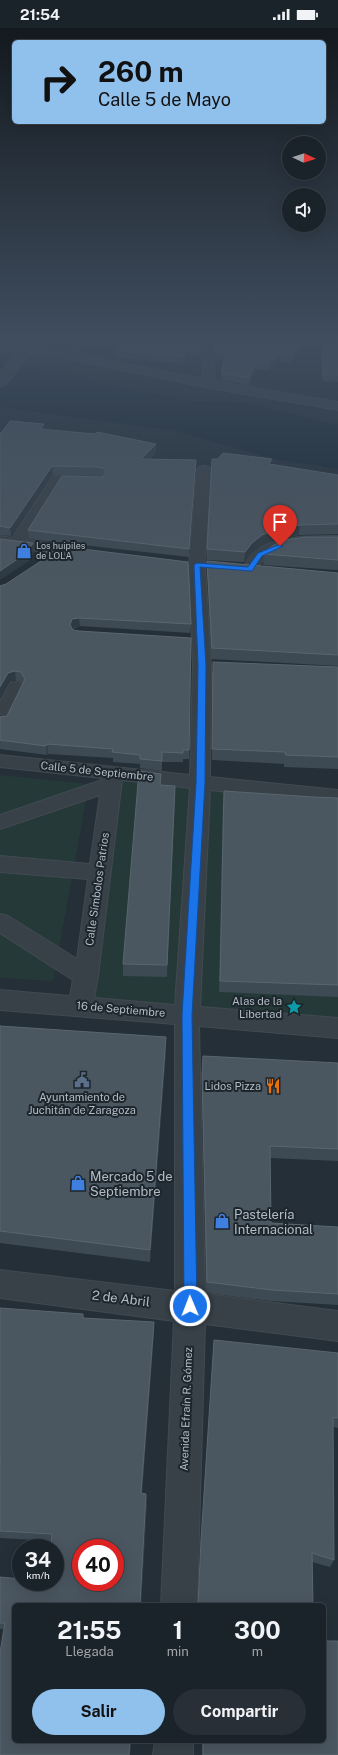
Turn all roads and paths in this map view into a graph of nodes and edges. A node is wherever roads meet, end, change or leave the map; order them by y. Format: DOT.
graph roads {
  1 [pos="204,470"];
  2 [pos="98,481"];
  3 [pos="0,541"];
  4 [pos="338,541"];
  5 [pos="16,543"];
  6 [pos="91,552"];
  7 [pos="250,570"];
  8 [pos="16,687"];
  9 [pos="0,720"];
  10 [pos="0,761"];
  11 [pos="112,778"];
  12 [pos="200,783"];
  13 [pos="338,797"];
  14 [pos="0,822"];
  15 [pos="0,864"];
  16 [pos="99,872"];
  17 [pos="0,922"];
  18 [pos="86,976"];
  19 [pos="0,1000"];
  20 [pos="80,1006"];
  21 [pos="187,1015"];
  22 [pos="338,1028"];
  23 [pos="0,1284"];
  24 [pos="190,1306"];
  25 [pos="338,1326"];
  26 [pos="179,1603"];
  27 [pos="174,1743"];
  28 [pos="173,1755"];
  1 -- 12 [label="street, Avenida Efraín R. Gómez"];
  2 -- 5 [label="street"];
  3 -- 5 [label="street"];
  4 -- 7 [label="street"];
  5 -- 6 [label="street"];
  8 -- 9 [label="street"];
  10 -- 11 [label="street, Calle 5 de Septiembre"];
  11 -- 12 [label="street, Calle 5 de Septiembre"];
  11 -- 14 [label="street"];
  11 -- 16 [label="street, Calle Símbolos Patrios"];
  12 -- 13 [label="street, Calle 5 de Septiembre"];
  12 -- 21 [label="street, Avenida Efraín R. Gómez"];
  15 -- 16 [label="street"];
  16 -- 18 [label="street, Calle Símbolos Patrios"];
  17 -- 18 [label="street"];
  18 -- 20 [label="street, Calle Símbolos Patrios"];
  19 -- 20 [label="street, 16 de Septiembre"];
  20 -- 21 [label="street, 16 de Septiembre"];
  21 -- 22 [label="street, 16 de Septiembre"];
  21 -- 24 [label="street, Avenida Efraín R. Gómez"];
  23 -- 24 [label="street, 2 de Abril"];
  24 -- 25 [label="street, 2 de Abril"];
  24 -- 26 [label="street, Avenida Efraín R. Gómez"];
  27 -- 28 [label="street"];
}
